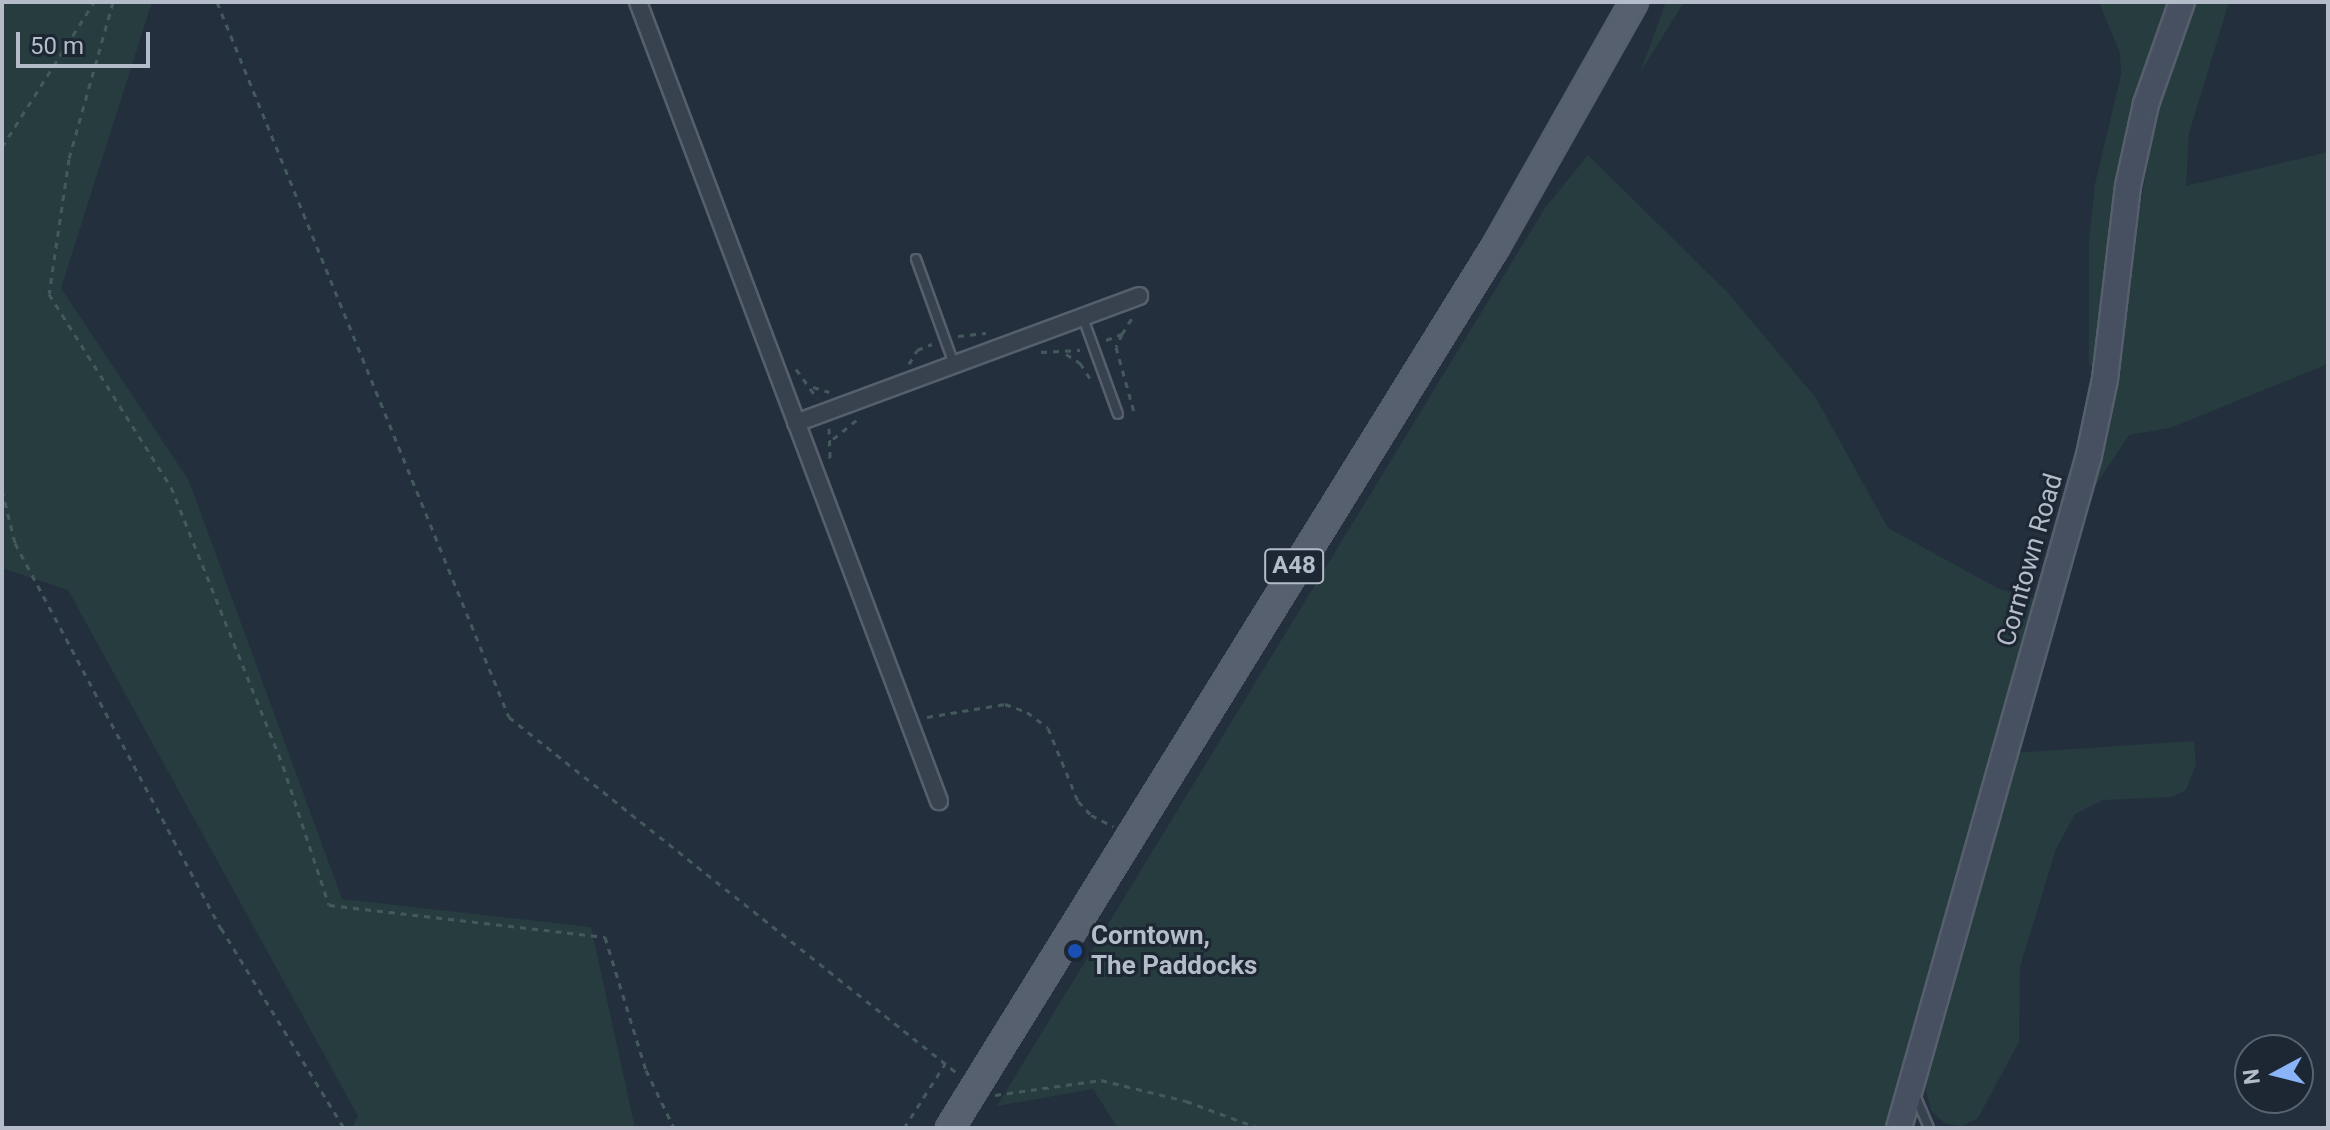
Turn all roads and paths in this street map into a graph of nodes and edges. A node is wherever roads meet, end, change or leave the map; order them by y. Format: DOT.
graph roads {
  1 [pos="94,2"];
  2 [pos="113,2"];
  3 [pos="217,2"];
  4 [pos="638,2"];
  5 [pos="1634,2"];
  6 [pos="2182,2"];
  7 [pos="2,147"];
  8 [pos="916,259"];
  9 [pos="1139,296"];
  10 [pos="1137,315"];
  11 [pos="1082,317"];
  12 [pos="1122,334"];
  13 [pos="1093,345"];
  14 [pos="1040,352"];
  15 [pos="1066,354"];
  16 [pos="954,364"];
  17 [pos="1095,387"];
  18 [pos="1134,412"];
  19 [pos="1118,414"];
  20 [pos="862,416"];
  21 [pos="796,423"];
  22 [pos="833,439"];
  23 [pos="2,490"];
  24 [pos="923,718"];
  25 [pos="939,801"];
  26 [pos="1119,828"];
  27 [pos="945,1064"];
  28 [pos="1910,1083"];
  29 [pos="977,1085"];
  30 [pos="344,1128"];
  31 [pos="674,1128"];
  32 [pos="904,1128"];
  33 [pos="950,1128"];
  34 [pos="1259,1128"];
  35 [pos="1899,1128"];
  36 [pos="1929,1128"];
  1 -- 7 [label="path"];
  2 -- 31 [label="path"];
  3 -- 27 [label="path"];
  4 -- 21 [label="street"];
  5 -- 29 [label="main road, A48"];
  6 -- 28 [label="main road, Corntown Road"];
  8 -- 16 [label="lane"];
  9 -- 11 [label="street"];
  10 -- 12 [label="path"];
  11 -- 13 [label="lane"];
  11 -- 16 [label="street"];
  12 -- 13 [label="path"];
  12 -- 18 [label="path"];
  13 -- 15 [label="path"];
  13 -- 19 [label="lane"];
  14 -- 15 [label="path"];
  15 -- 17 [label="path"];
  16 -- 21 [label="street"];
  20 -- 22 [label="path"];
  21 -- 25 [label="street"];
  23 -- 30 [label="path"];
  24 -- 26 [label="path"];
  27 -- 29 [label="path"];
  27 -- 32 [label="path"];
  28 -- 35 [label="main road, Corntown Road"];
  28 -- 36 [label="lane"];
  29 -- 33 [label="main road, A48"];
  29 -- 34 [label="path"];
}
